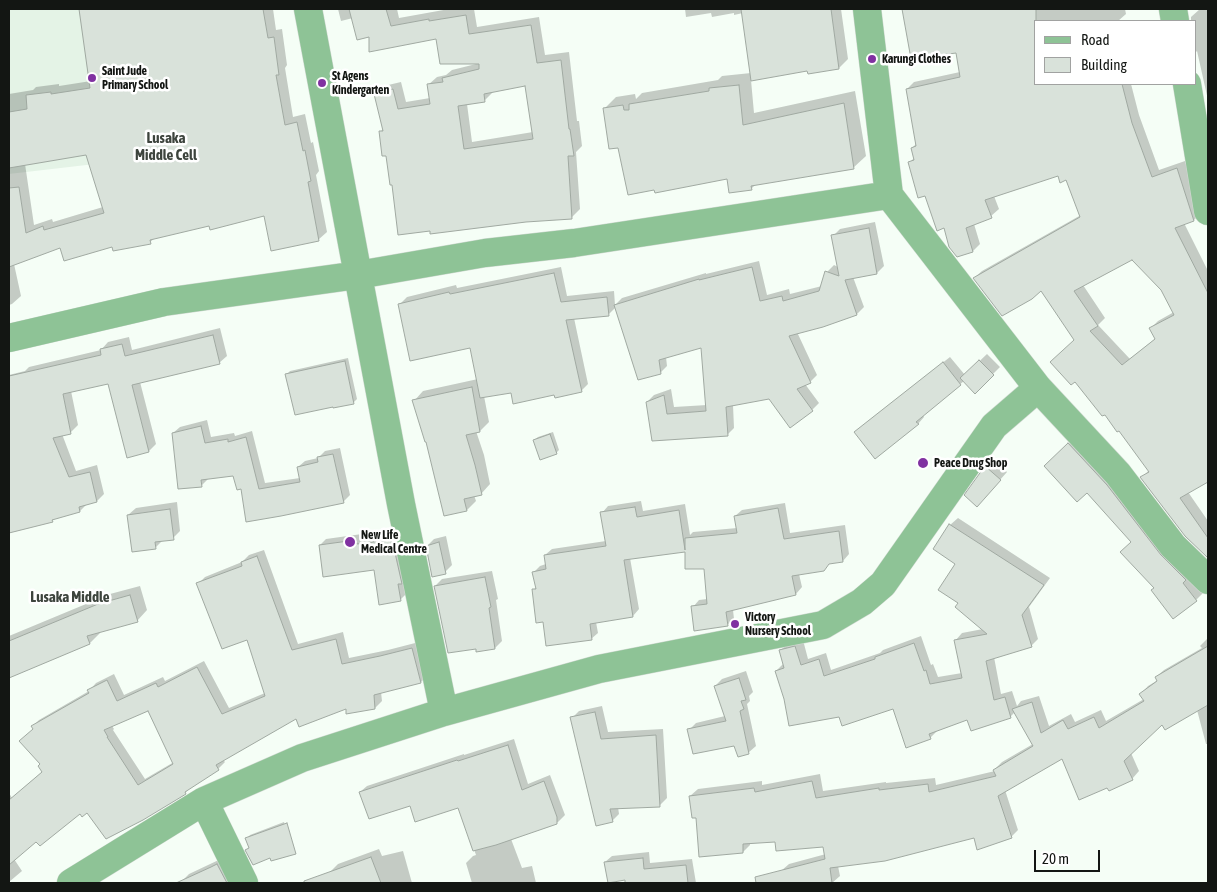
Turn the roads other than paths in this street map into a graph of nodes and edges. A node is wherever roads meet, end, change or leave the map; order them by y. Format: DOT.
graph roads {
  1 [pos="308,9"];
  2 [pos="867,9"];
  3 [pos="1187,85"];
  4 [pos="889,195"];
  5 [pos="1208,211"];
  6 [pos="358,274"];
  7 [pos="9,338"];
  8 [pos="1038,388"];
  9 [pos="1208,580"];
  10 [pos="444,712"];
  11 [pos="204,801"];
  12 [pos="71,883"];
  13 [pos="244,883"];
  1 -- 6 [label="street"];
  2 -- 4 [label="street"];
  3 -- 5 [label="street"];
  4 -- 6 [label="street"];
  4 -- 8 [label="street"];
  6 -- 7 [label="street"];
  6 -- 10 [label="street"];
  8 -- 9 [label="street"];
  8 -- 10 [label="street"];
  10 -- 11 [label="street"];
  11 -- 12 [label="street"];
  11 -- 13 [label="street"];
}
